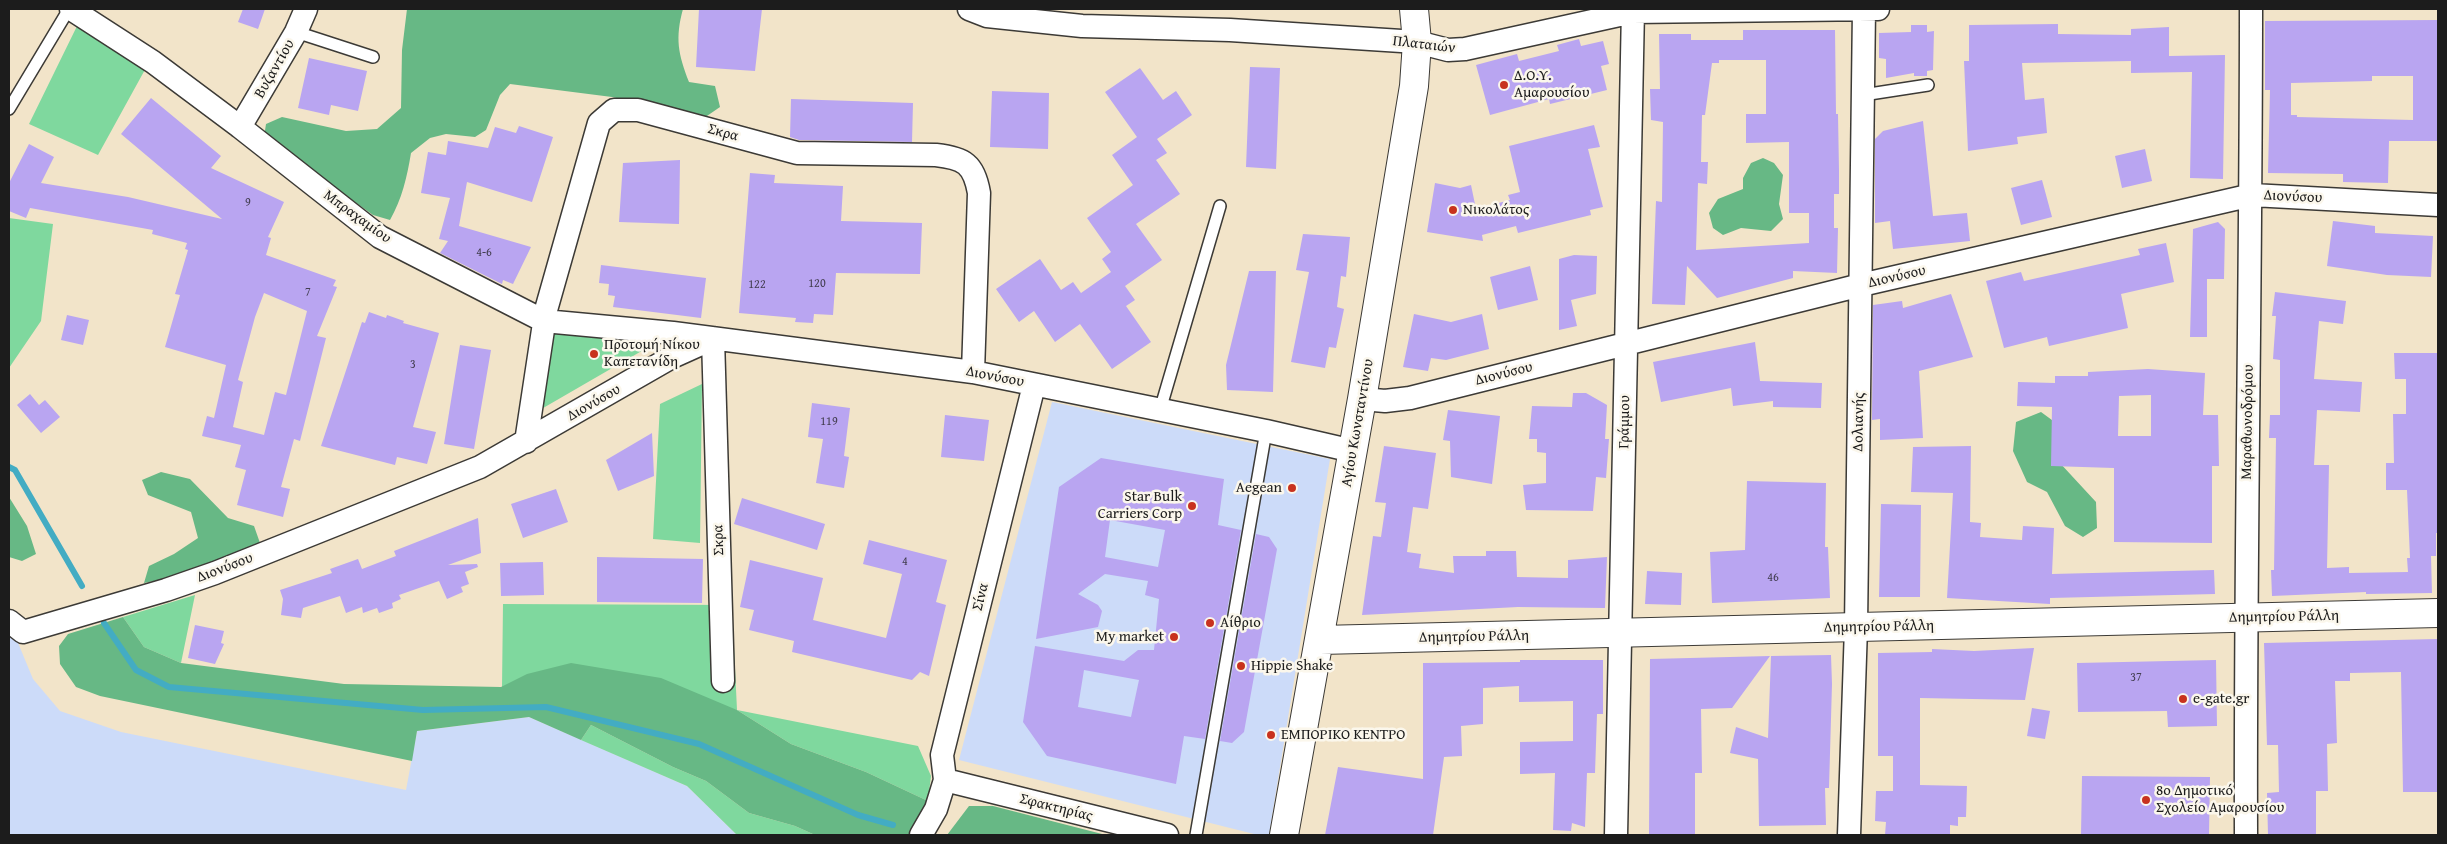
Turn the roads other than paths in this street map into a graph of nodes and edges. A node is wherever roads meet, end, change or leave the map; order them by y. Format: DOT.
graph roads {
  1 [pos="70,9"];
  2 [pos="306,9"];
  3 [pos="969,9"];
  4 [pos="1414,9"];
  5 [pos="1864,9"];
  6 [pos="1878,9"];
  7 [pos="2251,9"];
  8 [pos="1633,10"];
  9 [pos="296,32"];
  10 [pos="1417,42"];
  11 [pos="373,57"];
  12 [pos="1928,85"];
  13 [pos="1863,94"];
  14 [pos="9,109"];
  15 [pos="240,127"];
  16 [pos="2252,195"];
  17 [pos="2438,205"];
  18 [pos="1220,206"];
  19 [pos="1861,285"];
  20 [pos="544,321"];
  21 [pos="713,338"];
  22 [pos="1626,344"];
  23 [pos="973,372"];
  24 [pos="1034,385"];
  25 [pos="1362,400"];
  26 [pos="1160,410"];
  27 [pos="1266,431"];
  28 [pos="526,442"];
  29 [pos="1352,451"];
  30 [pos="2438,613"];
  31 [pos="2245,618"];
  32 [pos="9,621"];
  33 [pos="1856,627"];
  34 [pos="1620,633"];
  35 [pos="1320,640"];
  36 [pos="723,681"];
  37 [pos="945,780"];
  38 [pos="920,835"];
  39 [pos="1168,835"];
  40 [pos="1196,835"];
  41 [pos="1284,835"];
  42 [pos="1616,835"];
  43 [pos="1849,835"];
  44 [pos="2246,835"];
  1 -- 14 [label="lane"];
  1 -- 15 [label="street, Μπραχαμίου"];
  2 -- 9 [label="street, Βυζαντίου"];
  3 -- 10 [label="street, Πλαταιών"];
  4 -- 10 [label="street, Αγίου Κωνσταντίνου"];
  5 -- 6 [label="street, Πλαταιών"];
  5 -- 8 [label="street, Πλαταιών"];
  5 -- 13 [label="street, Δολιανής"];
  7 -- 16 [label="street, Μαραθωνοδρόμου"];
  8 -- 10 [label="street, Πλαταιών"];
  8 -- 22 [label="street, Γράμμου"];
  9 -- 11 [label="lane"];
  9 -- 15 [label="street, Βυζαντίου"];
  10 -- 25 [label="street, Αγίου Κωνσταντίνου"];
  12 -- 13 [label="lane"];
  13 -- 19 [label="street, Δολιανής"];
  15 -- 20 [label="street, Μπραχαμίου"];
  16 -- 17 [label="street, Διονύσου"];
  16 -- 19 [label="street, Διονύσου"];
  16 -- 31 [label="street, Μαραθωνοδρόμου"];
  18 -- 26 [label="lane"];
  19 -- 22 [label="street, Διονύσου"];
  19 -- 33 [label="street, Δολιανής"];
  20 -- 21 [label="street, Μπραχαμίου"];
  20 -- 23 [label="street, Σκρα"];
  20 -- 28 [label="street, Σκρα"];
  21 -- 23 [label="street, Διονύσου"];
  21 -- 28 [label="street, Διονύσου"];
  21 -- 36 [label="street, Σκρα"];
  22 -- 25 [label="street, Διονύσου"];
  22 -- 34 [label="street, Γράμμου"];
  23 -- 24 [label="street, Διονύσου"];
  24 -- 26 [label="street, Διονύσου"];
  24 -- 37 [label="street, Σίνα"];
  25 -- 29 [label="street, Αγίου Κωνσταντίνου"];
  26 -- 27 [label="street, Διονύσου"];
  27 -- 29 [label="street, Διονύσου"];
  27 -- 40 [label="lane"];
  28 -- 32 [label="street, Διονύσου"];
  29 -- 35 [label="street, Αγίου Κωνσταντίνου"];
  30 -- 31 [label="street, Δημητρίου Ράλλη"];
  31 -- 33 [label="street, Δημητρίου Ράλλη"];
  31 -- 44 [label="street, Μαραθωνοδρόμου"];
  33 -- 34 [label="street, Δημητρίου Ράλλη"];
  33 -- 43 [label="street, Δολιανής"];
  34 -- 35 [label="street, Δημητρίου Ράλλη"];
  34 -- 42 [label="street, Γράμμου"];
  35 -- 41 [label="street, Αγίου Κωνσταντίνου"];
  37 -- 38 [label="street, Σίνα"];
  37 -- 39 [label="street, Σφακτηρίας"];
}
